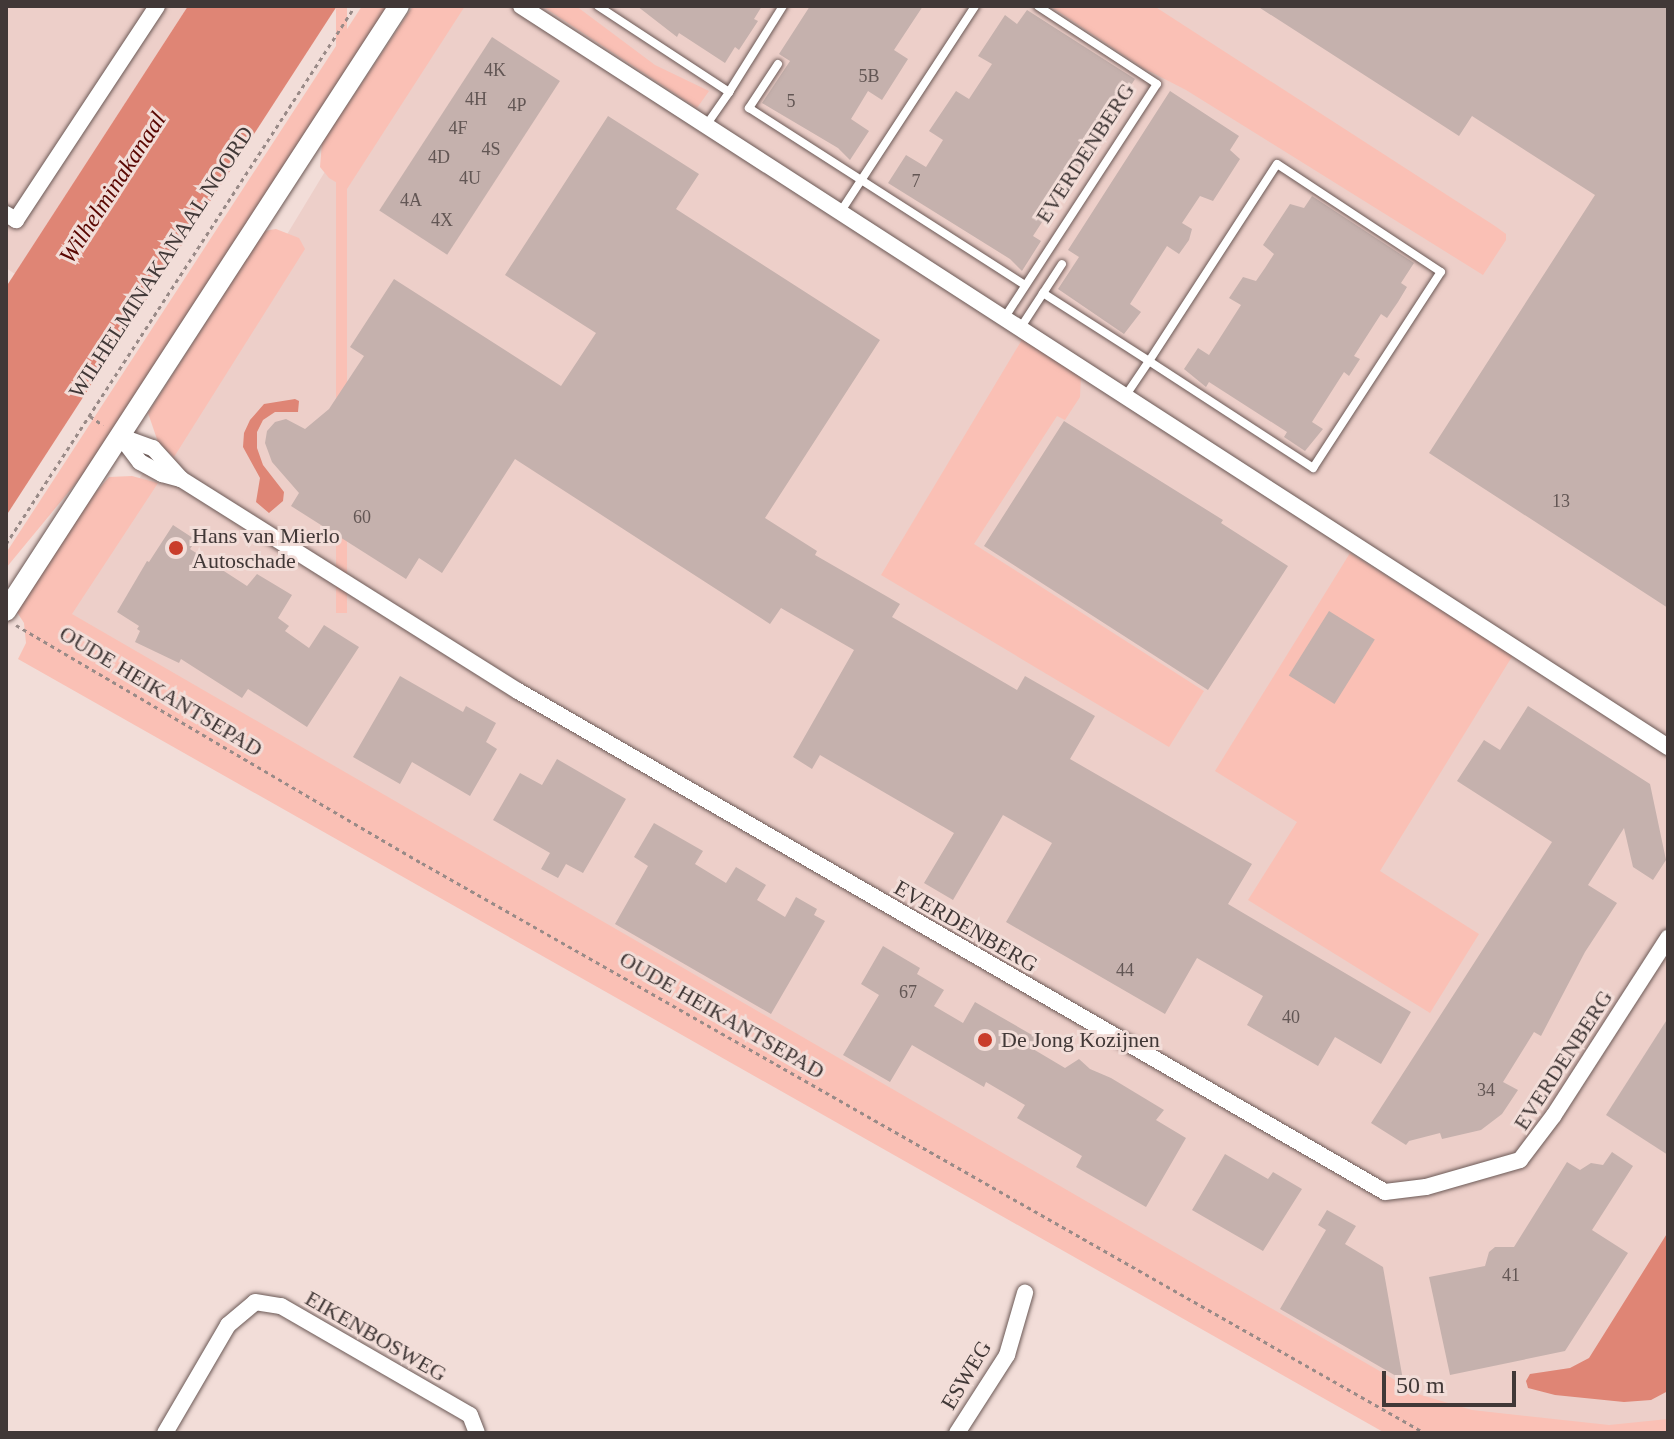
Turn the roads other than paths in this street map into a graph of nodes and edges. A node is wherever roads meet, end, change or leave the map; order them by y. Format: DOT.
graph roads {
  1 [pos="157,6"];
  2 [pos="399,6"];
  3 [pos="521,6"];
  4 [pos="598,6"];
  5 [pos="783,6"];
  6 [pos="975,6"];
  7 [pos="1038,6"];
  8 [pos="778,64"];
  9 [pos="729,92"];
  10 [pos="707,124"];
  11 [pos="861,180"];
  12 [pos="841,211"];
  13 [pos="6,214"];
  14 [pos="1062,264"];
  15 [pos="1025,285"];
  16 [pos="1043,293"];
  17 [pos="1005,317"];
  18 [pos="1021,327"];
  19 [pos="1149,361"];
  20 [pos="1126,395"];
  21 [pos="121,437"];
  22 [pos="6,611"];
  23 [pos="1668,747"];
  24 [pos="1668,938"];
  25 [pos="1025,1293"];
  26 [pos="165,1433"];
  27 [pos="477,1433"];
  28 [pos="957,1433"];
  1 -- 13 [label="street"];
  2 -- 21 [label="street"];
  3 -- 10 [label="street"];
  4 -- 9 [label="lane"];
  5 -- 9 [label="lane"];
  6 -- 11 [label="lane"];
  7 -- 15 [label="lane, EVERDENBERG"];
  8 -- 11 [label="lane"];
  9 -- 10 [label="lane"];
  10 -- 12 [label="street"];
  11 -- 12 [label="lane"];
  11 -- 15 [label="lane"];
  12 -- 17 [label="street"];
  14 -- 16 [label="lane"];
  15 -- 17 [label="lane, EVERDENBERG"];
  16 -- 18 [label="lane"];
  16 -- 19 [label="lane"];
  17 -- 18 [label="street"];
  18 -- 20 [label="street"];
  19 -- 19 [label="lane"];
  19 -- 20 [label="lane"];
  20 -- 23 [label="street"];
  21 -- 22 [label="street"];
  21 -- 24 [label="street, EVERDENBERG"];
  25 -- 28 [label="street, ESWEG"];
  26 -- 27 [label="street, EIKENBOSWEG"];
}
